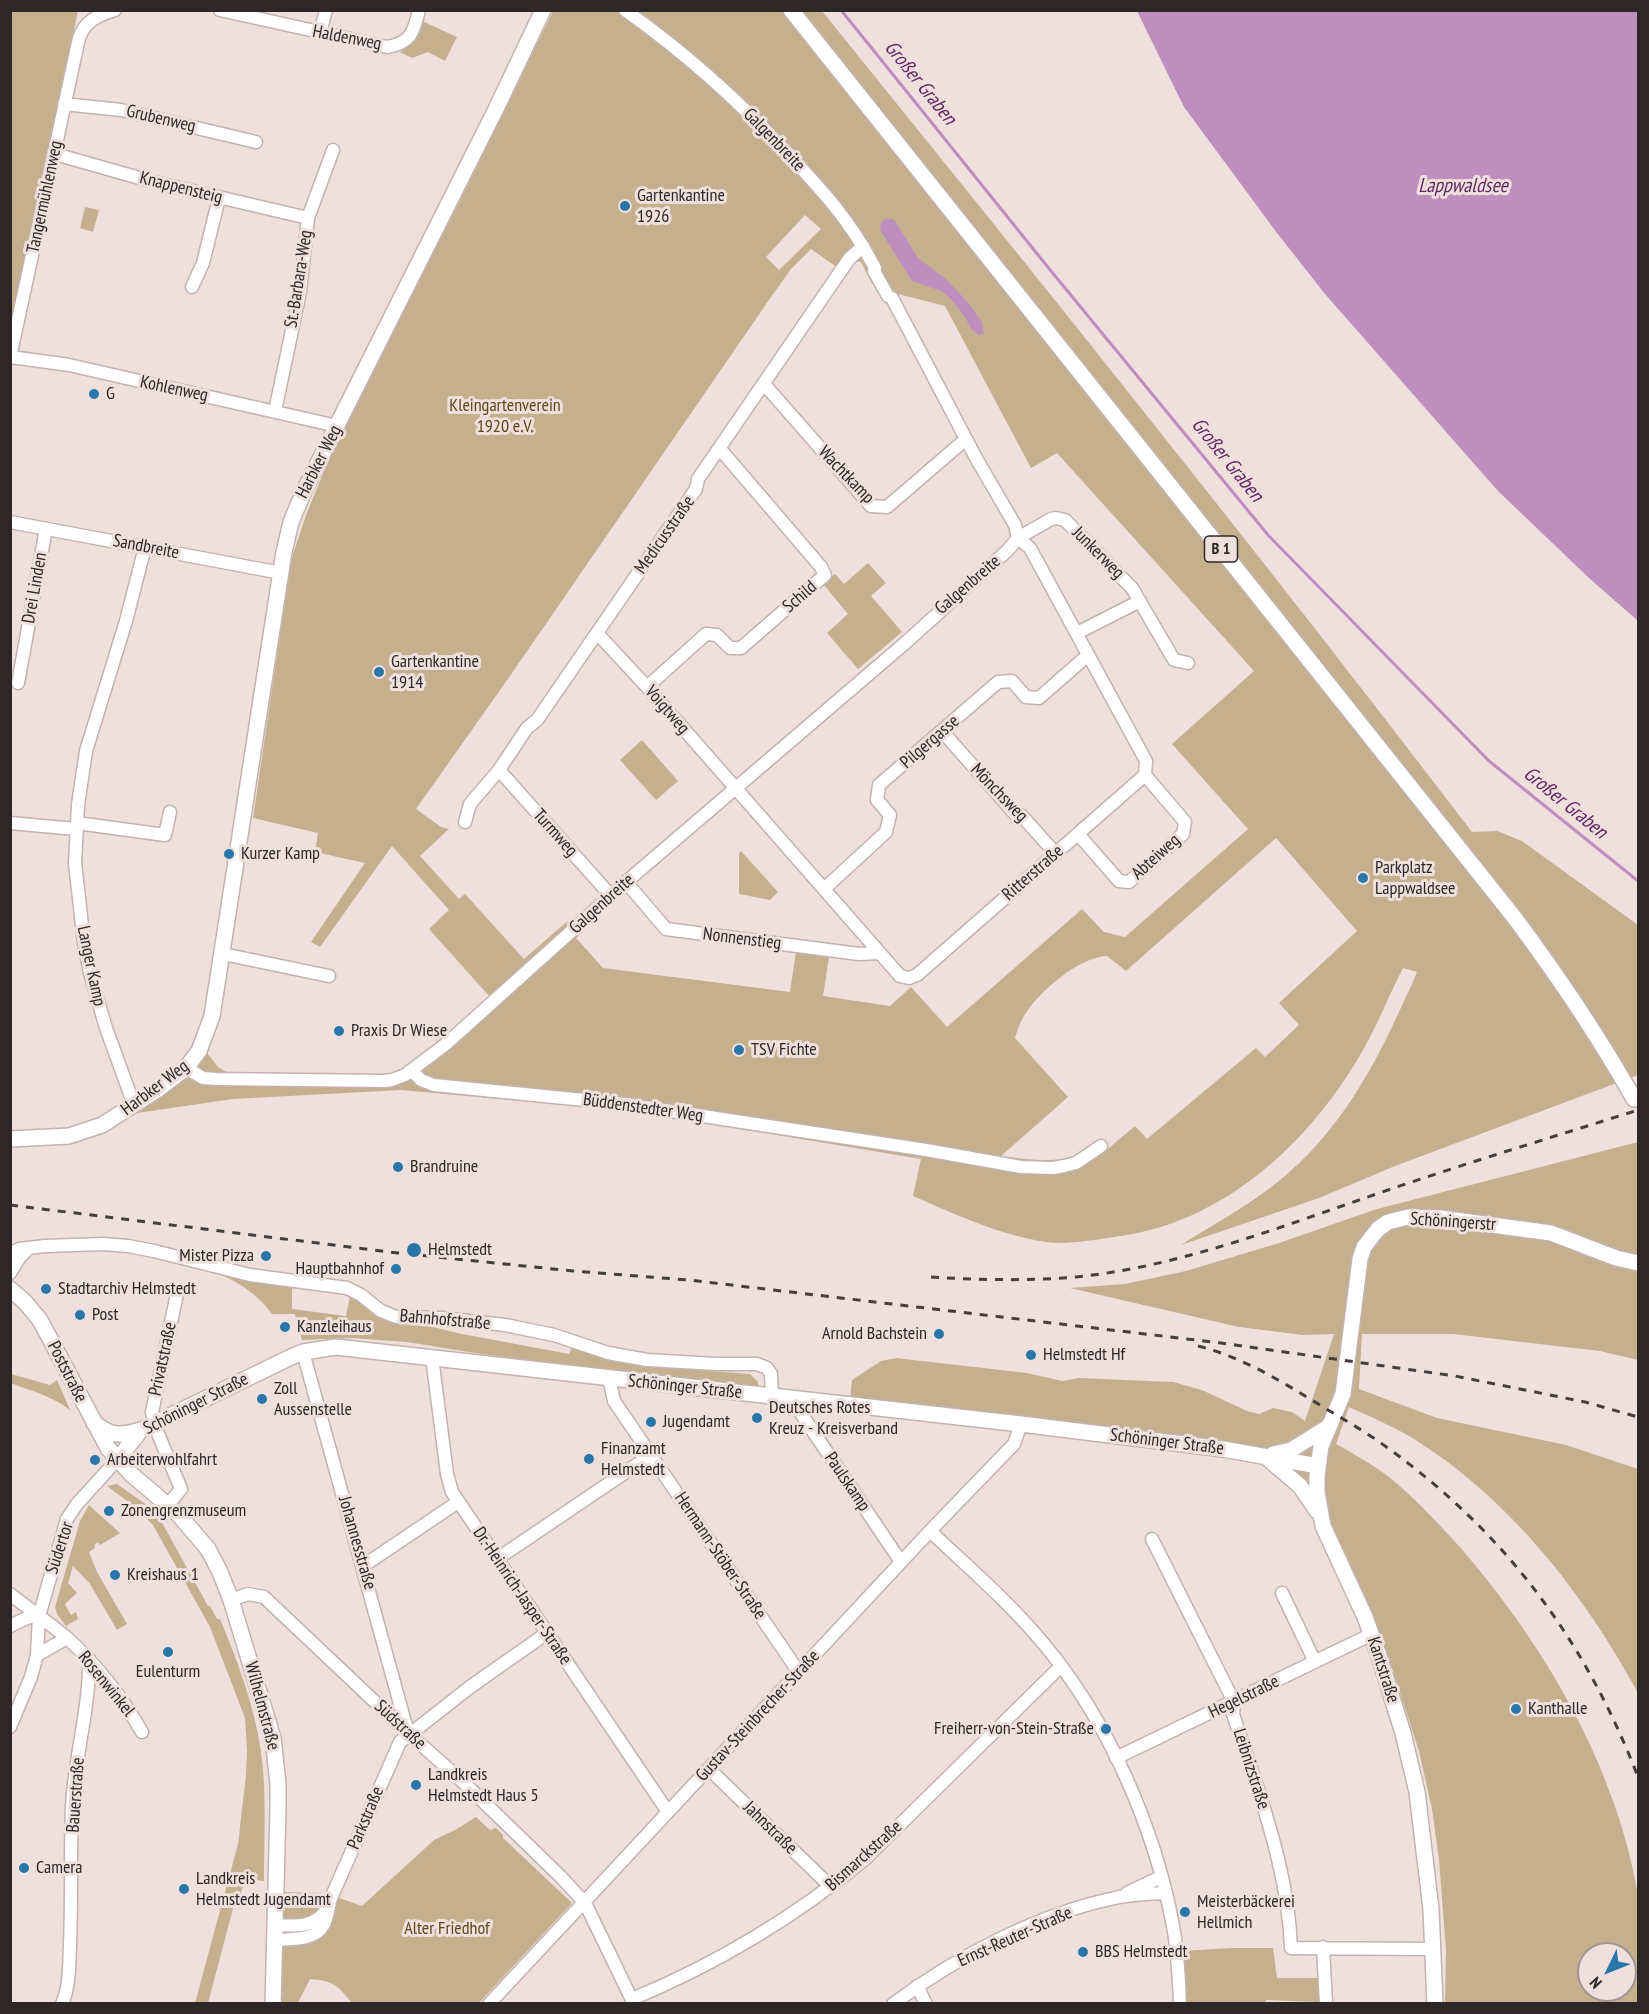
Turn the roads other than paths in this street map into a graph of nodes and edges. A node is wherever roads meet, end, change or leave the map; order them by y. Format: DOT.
graph roads {
  1 [pos="115,10"];
  2 [pos="220,10"];
  3 [pos="326,10"];
  4 [pos="419,10"];
  5 [pos="543,10"];
  6 [pos="625,10"];
  7 [pos="791,10"];
  8 [pos="248,14"];
  9 [pos="320,33"];
  10 [pos="64,104"];
  11 [pos="256,141"];
  12 [pos="333,150"];
  13 [pos="55,153"];
  14 [pos="219,198"];
  15 [pos="308,218"];
  16 [pos="863,246"];
  17 [pos="192,286"];
  18 [pos="11,357"];
  19 [pos="764,384"];
  20 [pos="275,411"];
  21 [pos="337,426"];
  22 [pos="966,439"];
  23 [pos="720,449"];
  24 [pos="10,522"];
  25 [pos="46,528"];
  26 [pos="1018,538"];
  27 [pos="145,547"];
  28 [pos="281,573"];
  29 [pos="1140,600"];
  30 [pos="597,633"];
  31 [pos="1077,633"];
  32 [pos="1088,655"];
  33 [pos="1188,663"];
  34 [pos="18,683"];
  35 [pos="647,687"];
  36 [pos="942,731"];
  37 [pos="498,770"];
  38 [pos="1145,776"];
  39 [pos="736,789"];
  40 [pos="170,812"];
  41 [pos="465,822"];
  42 [pos="10,823"];
  43 [pos="76,826"];
  44 [pos="1078,834"];
  45 [pos="1056,854"];
  46 [pos="626,882"];
  47 [pos="824,889"];
  48 [pos="611,896"];
  49 [pos="880,953"];
  50 [pos="223,954"];
  51 [pos="329,976"];
  52 [pos="186,1068"];
  53 [pos="412,1071"];
  54 [pos="1634,1099"];
  55 [pos="134,1105"];
  56 [pos="10,1139"];
  57 [pos="1101,1146"];
  58 [pos="29,1248"];
  59 [pos="10,1254"];
  60 [pos="1638,1263"];
  61 [pos="10,1273"];
  62 [pos="10,1289"];
  63 [pos="177,1293"];
  64 [pos="1348,1348"];
  65 [pos="303,1352"];
  66 [pos="432,1358"];
  67 [pos="609,1378"];
  68 [pos="772,1396"];
  69 [pos="803,1399"];
  70 [pos="93,1422"];
  71 [pos="1021,1424"];
  72 [pos="148,1427"];
  73 [pos="1328,1427"];
  74 [pos="651,1455"];
  75 [pos="1264,1455"];
  76 [pos="117,1460"];
  77 [pos="1318,1466"];
  78 [pos="458,1502"];
  79 [pos="168,1505"];
  80 [pos="1320,1516"];
  81 [pos="930,1531"];
  82 [pos="1152,1539"];
  83 [pos="497,1559"];
  84 [pos="901,1563"];
  85 [pos="363,1566"];
  86 [pos="1282,1593"];
  87 [pos="10,1594"];
  88 [pos="231,1600"];
  89 [pos="39,1616"];
  90 [pos="10,1626"];
  91 [pos="547,1633"];
  92 [pos="1372,1634"];
  93 [pos="67,1638"];
  94 [pos="37,1655"];
  95 [pos="89,1659"];
  96 [pos="1315,1662"];
  97 [pos="1061,1666"];
  98 [pos="798,1671"];
  99 [pos="1234,1702"];
  100 [pos="10,1727"];
  101 [pos="142,1732"];
  102 [pos="409,1734"];
  103 [pos="1116,1758"];
  104 [pos="709,1769"];
  105 [pos="668,1812"];
  106 [pos="1161,1877"];
  107 [pos="831,1887"];
  108 [pos="1165,1893"];
  109 [pos="1118,1897"];
  110 [pos="585,1903"];
  111 [pos="275,1933"];
  112 [pos="1323,1947"];
  113 [pos="1432,1949"];
  114 [pos="917,1986"];
  115 [pos="633,2001"];
  116 [pos="62,2004"];
  117 [pos="273,2004"];
  118 [pos="489,2004"];
  119 [pos="893,2004"];
  120 [pos="926,2004"];
  121 [pos="1180,2004"];
  122 [pos="1326,2004"];
  123 [pos="1435,2004"];
  1 -- 10 [label="street, Tangermühlenweg"];
  2 -- 8 [label="street, Haldenweg"];
  3 -- 9 [label="street"];
  4 -- 9 [label="street, Haldenweg"];
  5 -- 21 [label="main road, Harbker Weg"];
  6 -- 16 [label="street, Galgenbreite"];
  7 -- 54 [label="main road, B 1"];
  8 -- 9 [label="street, Haldenweg"];
  10 -- 11 [label="street, Grubenweg"];
  10 -- 13 [label="street, Tangermühlenweg"];
  12 -- 15 [label="street, St.-Barbara-Weg"];
  13 -- 14 [label="street, Knappensteig"];
  13 -- 18 [label="street, Tangermühlenweg"];
  14 -- 15 [label="street, Knappensteig"];
  14 -- 17 [label="street"];
  15 -- 20 [label="street, St.-Barbara-Weg"];
  16 -- 19 [label="street, Medicusstraße"];
  16 -- 22 [label="street, Galgenbreite"];
  18 -- 20 [label="street, Kohlenweg"];
  19 -- 22 [label="street, Wachtkamp"];
  19 -- 23 [label="street, Medicusstraße"];
  20 -- 21 [label="street, Kohlenweg"];
  21 -- 28 [label="main road, Harbker Weg"];
  22 -- 26 [label="street, Galgenbreite"];
  23 -- 30 [label="street, Medicusstraße"];
  23 -- 35 [label="street, Schild"];
  24 -- 25 [label="street, Sandbreite"];
  25 -- 27 [label="street, Sandbreite"];
  25 -- 34 [label="street, Drei Linden"];
  26 -- 29 [label="street, Junkerweg"];
  26 -- 31 [label="street"];
  26 -- 39 [label="street, Galgenbreite"];
  27 -- 28 [label="street, Sandbreite"];
  27 -- 43 [label="street, Langer Kamp"];
  28 -- 50 [label="main road, Harbker Weg"];
  29 -- 31 [label="street"];
  29 -- 33 [label="street, Junkerweg"];
  30 -- 35 [label="street, Voigtweg"];
  30 -- 37 [label="street, Medicusstraße"];
  31 -- 32 [label="street"];
  32 -- 36 [label="street, Pilgergasse"];
  32 -- 38 [label="street"];
  35 -- 39 [label="street, Voigtweg"];
  36 -- 45 [label="street, Mönchsweg"];
  36 -- 47 [label="street, Pilgergasse"];
  37 -- 41 [label="street, Medicusstraße"];
  37 -- 48 [label="street, Turmweg"];
  38 -- 44 [label="street, Ritterstraße"];
  38 -- 44 [label="street, Abteiweg"];
  39 -- 46 [label="street, Galgenbreite"];
  39 -- 47 [label="street, Ritterstraße"];
  40 -- 43 [label="street"];
  42 -- 43 [label="street"];
  43 -- 55 [label="street, Langer Kamp"];
  44 -- 45 [label="street, Ritterstraße"];
  45 -- 49 [label="street, Ritterstraße"];
  46 -- 48 [label="street, Galgenbreite"];
  46 -- 49 [label="street, Nonnenstieg"];
  47 -- 49 [label="street, Ritterstraße"];
  48 -- 53 [label="street, Galgenbreite"];
  50 -- 51 [label="street"];
  50 -- 52 [label="main road, Harbker Weg"];
  52 -- 53 [label="street"];
  52 -- 55 [label="main road, Harbker Weg"];
  53 -- 57 [label="street, Büddenstedter Weg"];
  55 -- 56 [label="main road, Harbker Weg"];
  58 -- 59 [label="street, Bahnhofstraße"];
  58 -- 61 [label="street"];
  58 -- 68 [label="street, Bahnhofstraße"];
  60 -- 64 [label="main road, Schöningerstr"];
  62 -- 70 [label="main road, Poststraße"];
  63 -- 72 [label="street, Privatstraße"];
  64 -- 73 [label="main road, Kantstraße"];
  65 -- 66 [label="main road, Schöninger Straße"];
  65 -- 72 [label="main road, Schöninger Straße"];
  65 -- 85 [label="street, Johannesstraße"];
  66 -- 67 [label="main road, Schöninger Straße"];
  66 -- 78 [label="street, Dr.-Heinrich-Jasper-Straße"];
  67 -- 68 [label="main road, Schöninger Straße"];
  67 -- 74 [label="street, Hermann-Stöber-Straße"];
  68 -- 69 [label="main road, Schöninger Straße"];
  69 -- 71 [label="main road, Schöninger Straße"];
  69 -- 84 [label="street, Paulskamp"];
  70 -- 72 [label="main road"];
  70 -- 76 [label="main road, Poststraße"];
  71 -- 75 [label="main road, Schöninger Straße"];
  71 -- 81 [label="street, Gustav-Steinbrecher-Straße"];
  72 -- 76 [label="main road, Schöninger Straße"];
  72 -- 79 [label="street"];
  73 -- 75 [label="main road"];
  73 -- 77 [label="main road, Kantstraße"];
  74 -- 83 [label="street"];
  74 -- 98 [label="street, Hermann-Stöber-Straße"];
  75 -- 77 [label="main road, Schöninger Straße"];
  75 -- 80 [label="main road"];
  76 -- 79 [label="main road, Wilhelmstraße"];
  76 -- 89 [label="street, Südertor"];
  77 -- 80 [label="main road, Kantstraße"];
  78 -- 83 [label="street, Dr.-Heinrich-Jasper-Straße"];
  78 -- 85 [label="street"];
  79 -- 88 [label="main road, Wilhelmstraße"];
  80 -- 92 [label="main road, Kantstraße"];
  81 -- 84 [label="street, Gustav-Steinbrecher-Straße"];
  81 -- 97 [label="street"];
  82 -- 99 [label="street, Leibnizstraße"];
  83 -- 91 [label="street, Dr.-Heinrich-Jasper-Straße"];
  84 -- 98 [label="street, Gustav-Steinbrecher-Straße"];
  85 -- 102 [label="street, Johannesstraße"];
  86 -- 96 [label="street"];
  87 -- 89 [label="street, Rosenwinkel"];
  88 -- 102 [label="street, Südstraße"];
  88 -- 111 [label="main road, Wilhelmstraße"];
  89 -- 90 [label="street"];
  89 -- 93 [label="street, Rosenwinkel"];
  89 -- 94 [label="street, Südertor"];
  91 -- 102 [label="street, Parkstraße"];
  91 -- 105 [label="street, Dr.-Heinrich-Jasper-Straße"];
  92 -- 96 [label="street, Hegelstraße"];
  92 -- 113 [label="main road, Kantstraße"];
  93 -- 94 [label="street"];
  93 -- 95 [label="street, Rosenwinkel"];
  94 -- 100 [label="street, Südertor"];
  95 -- 101 [label="street, Rosenwinkel"];
  95 -- 116 [label="street, Bauerstraße"];
  96 -- 99 [label="street, Hegelstraße"];
  97 -- 103 [label="street"];
  97 -- 107 [label="street, Bismarckstraße"];
  98 -- 104 [label="street, Gustav-Steinbrecher-Straße"];
  99 -- 103 [label="street, Hegelstraße"];
  99 -- 112 [label="street, Leibnizstraße"];
  102 -- 110 [label="street, Südstraße"];
  102 -- 111 [label="street, Parkstraße"];
  103 -- 106 [label="street"];
  104 -- 105 [label="street, Gustav-Steinbrecher-Straße"];
  104 -- 107 [label="street, Jahnstraße"];
  105 -- 110 [label="street, Gustav-Steinbrecher-Straße"];
  106 -- 108 [label="street"];
  106 -- 109 [label="street, Ernst-Reuter-Straße"];
  107 -- 115 [label="street, Bismarckstraße"];
  108 -- 109 [label="street, Ernst-Reuter-Straße"];
  108 -- 121 [label="street"];
  109 -- 114 [label="street, Ernst-Reuter-Straße"];
  110 -- 115 [label="street, Südstraße"];
  110 -- 118 [label="street, Gustav-Steinbrecher-Straße"];
  111 -- 117 [label="main road, Wilhelmstraße"];
  112 -- 113 [label="street"];
  112 -- 122 [label="street"];
  113 -- 123 [label="main road, Kantstraße"];
  114 -- 119 [label="street, Ernst-Reuter-Straße"];
  114 -- 120 [label="street"];
}
